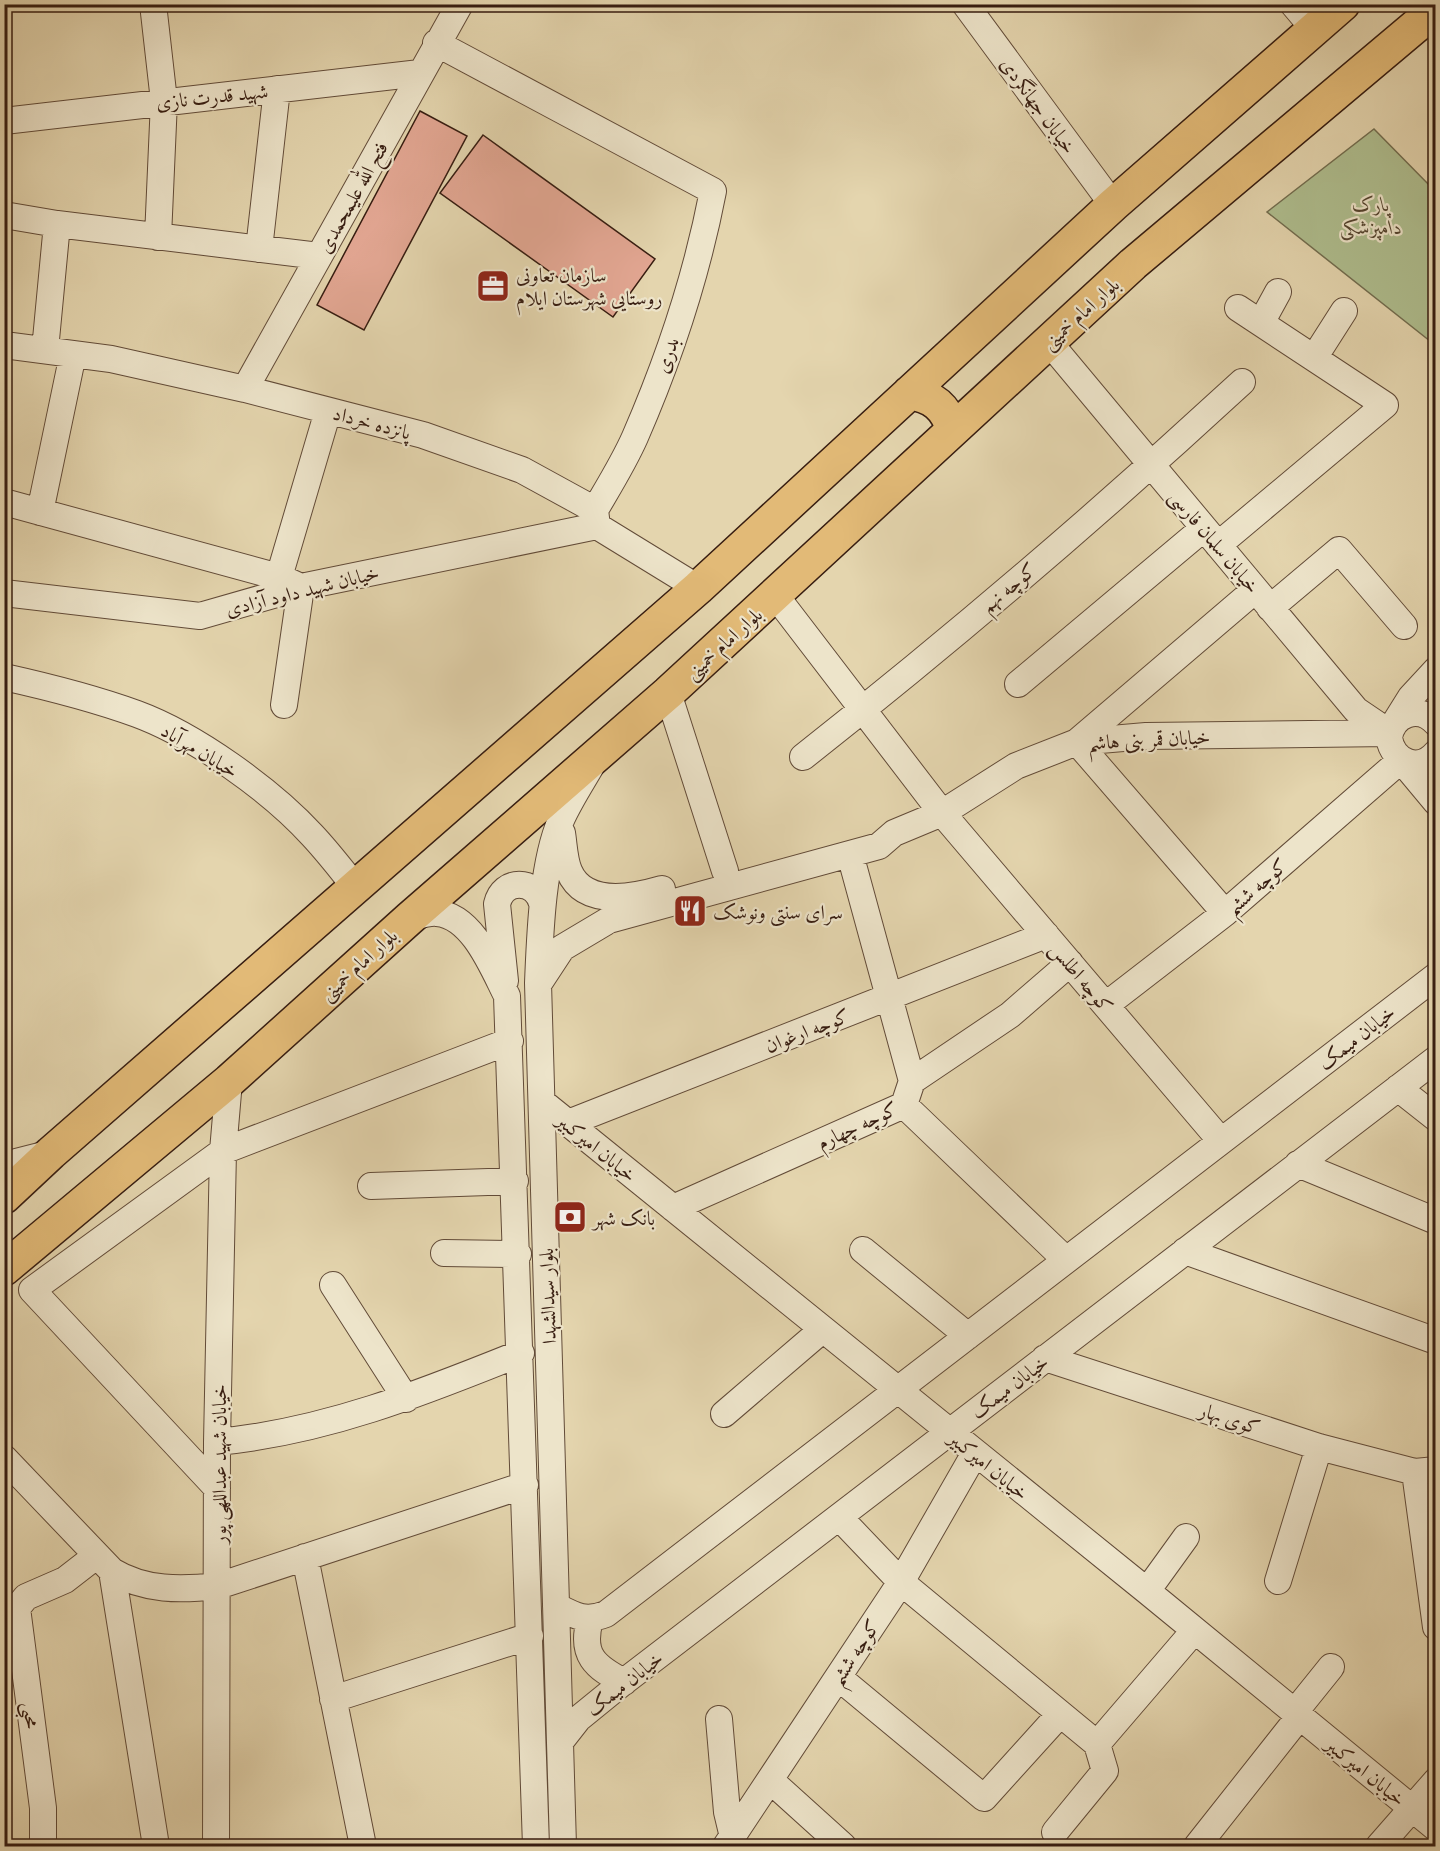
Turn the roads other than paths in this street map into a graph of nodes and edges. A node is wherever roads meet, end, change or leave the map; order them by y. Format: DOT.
graph roads {
  1 [pos="153,4"];
  2 [pos="460,4"];
  3 [pos="965,4"];
  4 [pos="1293,4"];
  5 [pos="1343,4"];
  6 [pos="1436,9"];
  7 [pos="1315,30"];
  8 [pos="436,43"];
  9 [pos="420,73"];
  10 [pos="278,89"];
  11 [pos="164,101"];
  12 [pos="4,121"];
  13 [pos="1113,205"];
  14 [pos="4,215"];
  15 [pos="57,224"];
  16 [pos="158,237"];
  17 [pos="259,249"];
  18 [pos="319,256"];
  19 [pos="1278,292"];
  20 [pos="1238,308"];
  21 [pos="1344,311"];
  22 [pos="1261,323"];
  23 [pos="1048,341"];
  24 [pos="4,345"];
  25 [pos="45,350"];
  26 [pos="73,354"];
  27 [pos="1314,358"];
  28 [pos="1242,382"];
  29 [pos="245,389"];
  30 [pos="909,393"];
  31 [pos="328,411"];
  32 [pos="953,430"];
  33 [pos="1152,466"];
  34 [pos="4,502"];
  35 [pos="40,512"];
  36 [pos="596,518"];
  37 [pos="1211,537"];
  38 [pos="290,582"];
  39 [pos="698,588"];
  40 [pos="4,593"];
  41 [pos="775,595"];
  42 [pos="1263,599"];
  43 [pos="1404,626"];
  44 [pos="1436,670"];
  45 [pos="4,677"];
  46 [pos="1018,684"];
  47 [pos="668,693"];
  48 [pos="284,705"];
  49 [pos="864,709"];
  50 [pos="1435,715"];
  51 [pos="1393,727"];
  52 [pos="1077,742"];
  53 [pos="1436,753"];
  54 [pos="595,757"];
  55 [pos="803,757"];
  56 [pos="1401,760"];
  57 [pos="1436,802"];
  58 [pos="942,813"];
  59 [pos="560,822"];
  60 [pos="894,833"];
  61 [pos="850,854"];
  62 [pos="725,871"];
  63 [pos="356,888"];
  64 [pos="542,903"];
  65 [pos="1226,913"];
  66 [pos="410,918"];
  67 [pos="1046,935"];
  68 [pos="1070,963"];
  69 [pos="1436,976"];
  70 [pos="538,983"];
  71 [pos="507,996"];
  72 [pos="887,998"];
  73 [pos="1106,1005"];
  74 [pos="510,1041"];
  75 [pos="1436,1059"];
  76 [pos="229,1081"];
  77 [pos="912,1081"];
  78 [pos="1398,1088"];
  79 [pos="542,1102"];
  80 [pos="904,1105"];
  81 [pos="1436,1118"];
  82 [pos="568,1123"];
  83 [pos="1221,1141"];
  84 [pos="223,1151"];
  85 [pos="51,1153"];
  86 [pos="1298,1164"];
  87 [pos="4,1165"];
  88 [pos="515,1181"];
  89 [pos="371,1186"];
  90 [pos="4,1197"];
  91 [pos="673,1208"];
  92 [pos="1436,1221"];
  93 [pos="18,1241"];
  94 [pos="863,1250"];
  95 [pos="1185,1251"];
  96 [pos="444,1253"];
  97 [pos="518,1254"];
  98 [pos="1066,1260"];
  99 [pos="4,1269"];
  100 [pos="333,1285"];
  101 [pos="822,1330"];
  102 [pos="968,1336"];
  103 [pos="1436,1341"];
  104 [pos="521,1353"];
  105 [pos="1045,1358"];
  106 [pos="897,1390"];
  107 [pos="406,1399"];
  108 [pos="724,1414"];
  109 [pos="949,1432"];
  110 [pos="217,1442"];
  111 [pos="1319,1447"];
  112 [pos="975,1454"];
  113 [pos="1425,1471"];
  114 [pos="10,1474"];
  115 [pos="525,1485"];
  116 [pos="217,1488"];
  117 [pos="839,1516"];
  118 [pos="1186,1538"];
  119 [pos="305,1557"];
  120 [pos="104,1564"];
  121 [pos="1278,1581"];
  122 [pos="901,1582"];
  123 [pos="218,1586"];
  124 [pos="1147,1591"];
  125 [pos="556,1606"];
  126 [pos="590,1620"];
  127 [pos="1436,1628"];
  128 [pos="1194,1631"];
  129 [pos="530,1636"];
  130 [pos="557,1667"];
  131 [pos="1332,1668"];
  132 [pos="531,1671"];
  133 [pos="838,1677"];
  134 [pos="624,1682"];
  135 [pos="333,1699"];
  136 [pos="1060,1714"];
  137 [pos="1296,1715"];
  138 [pos="719,1719"];
  139 [pos="560,1742"];
  140 [pos="1098,1748"];
  141 [pos="770,1780"];
  142 [pos="1436,1781"];
  143 [pos="1412,1809"];
  144 [pos="1436,1828"];
  145 [pos="1055,1832"];
  146 [pos="730,1842"];
  147 [pos="1210,1842"];
  148 [pos="43,1846"];
  149 [pos="156,1846"];
  150 [pos="216,1846"];
  151 [pos="363,1846"];
  152 [pos="536,1846"];
  153 [pos="562,1846"];
  154 [pos="843,1846"];
  155 [pos="1379,1846"];
  1 -- 11 [label="street"];
  2 -- 8 [label="street, فتح الله علیمحمدی"];
  3 -- 13 [label="street, خیابان جهانگردی"];
  4 -- 7 [label="street"];
  5 -- 7 [label="main road"];
  6 -- 23 [label="main road, بلوار امام خمینی"];
  7 -- 13 [label="main road"];
  8 -- 9 [label="street, فتح الله علیمحمدی"];
  8 -- 36 [label="street, بدری"];
  9 -- 10 [label="street, شهید قدرت نازی"];
  9 -- 18 [label="street, فتح الله علیمحمدی"];
  10 -- 11 [label="street, شهید قدرت نازی"];
  10 -- 17 [label="street"];
  11 -- 12 [label="street, شهید قدرت نازی"];
  11 -- 16 [label="street"];
  13 -- 30 [label="main road"];
  14 -- 15 [label="street"];
  15 -- 16 [label="street"];
  15 -- 25 [label="street"];
  16 -- 17 [label="street"];
  17 -- 18 [label="street"];
  18 -- 29 [label="street, فتح الله علیمحمدی"];
  19 -- 22 [label="street"];
  20 -- 22 [label="street"];
  21 -- 27 [label="street"];
  22 -- 27 [label="street"];
  23 -- 32 [label="main road, بلوار امام خمینی"];
  23 -- 33 [label="street, خیابان سلمان فارسی"];
  24 -- 25 [label="street, پانزده خرداد"];
  25 -- 26 [label="street, پانزده خرداد"];
  26 -- 29 [label="street, پانزده خرداد"];
  26 -- 35 [label="street"];
  27 -- 37 [label="street"];
  28 -- 33 [label="street, کوچه نهم"];
  29 -- 31 [label="street, پانزده خرداد"];
  30 -- 32 [label="main road"];
  30 -- 39 [label="main road"];
  31 -- 36 [label="street, پانزده خرداد"];
  31 -- 38 [label="street"];
  32 -- 41 [label="main road, بلوار امام خمینی"];
  33 -- 37 [label="street, خیابان سلمان فارسی"];
  33 -- 49 [label="street, کوچه نهم"];
  34 -- 35 [label="street"];
  35 -- 38 [label="street"];
  36 -- 38 [label="street, خیابان شهید داود آزادی"];
  36 -- 39 [label="street, پانزده خرداد"];
  37 -- 42 [label="street, خیابان سلمان فارسی"];
  37 -- 46 [label="street"];
  38 -- 40 [label="street, خیابان شهید داود آزادی"];
  38 -- 48 [label="street"];
  39 -- 63 [label="main road"];
  41 -- 47 [label="main road, بلوار امام خمینی"];
  41 -- 49 [label="street, کوچه اطلس"];
  42 -- 43 [label="street"];
  42 -- 51 [label="street, خیابان سلمان فارسی"];
  42 -- 52 [label="street"];
  44 -- 51 [label="street"];
  45 -- 63 [label="street, خیابان مهرآباد"];
  47 -- 54 [label="main road, بلوار امام خمینی"];
  47 -- 62 [label="street"];
  49 -- 55 [label="street, کوچه نهم"];
  49 -- 58 [label="street, کوچه اطلس"];
  50 -- 51 [label="street, خیابان قمر بنی هاشم"];
  51 -- 52 [label="street, خیابان قمر بنی هاشم"];
  51 -- 56 [label="street"];
  52 -- 58 [label="street, خیابان قمر بنی هاشم"];
  52 -- 65 [label="street"];
  53 -- 56 [label="street"];
  54 -- 59 [label="street, بلوار سیدالشهدا"];
  54 -- 66 [label="main road, بلوار امام خمینی"];
  56 -- 57 [label="street"];
  56 -- 65 [label="street, کوچه ششم"];
  58 -- 60 [label="street, خیابان قمر بنی هاشم"];
  58 -- 67 [label="street, کوچه اطلس"];
  59 -- 62 [label="street, خیابان قمر بنی هاشم"];
  59 -- 64 [label="street, بلوار سیدالشهدا"];
  60 -- 61 [label="street, خیابان قمر بنی هاشم"];
  60 -- 62 [label="street, خیابان قمر بنی هاشم"];
  61 -- 70 [label="street, خیابان قمر بنی هاشم"];
  61 -- 72 [label="street"];
  63 -- 85 [label="main road"];
  64 -- 70 [label="street, بلوار سیدالشهدا"];
  64 -- 71 [label="street"];
  65 -- 73 [label="street, کوچه ششم"];
  66 -- 71 [label="street, بلوار سیدالشهدا"];
  66 -- 76 [label="main road, بلوار امام خمینی"];
  67 -- 68 [label="street, کوچه اطلس"];
  67 -- 72 [label="street, کوچه ارغوان"];
  68 -- 73 [label="street, کوچه اطلس"];
  68 -- 77 [label="street, کوچه چهارم"];
  69 -- 83 [label="street, خیابان میمک"];
  70 -- 79 [label="street, بلوار سیدالشهدا"];
  71 -- 74 [label="street, بلوار سیدالشهدا"];
  72 -- 77 [label="street"];
  72 -- 82 [label="street, کوچه ارغوان"];
  73 -- 83 [label="street, کوچه اطلس"];
  74 -- 84 [label="street"];
  74 -- 88 [label="street, بلوار سیدالشهدا"];
  75 -- 78 [label="street, خیابان میمک"];
  76 -- 84 [label="street, خیابان شهید عبداللهی پور"];
  76 -- 93 [label="main road, بلوار امام خمینی"];
  77 -- 80 [label="street, کوچه چهارم"];
  78 -- 81 [label="street"];
  78 -- 86 [label="street, خیابان میمک"];
  79 -- 82 [label="street, خیابان امیرکبیر"];
  79 -- 125 [label="street, بلوار سیدالشهدا"];
  80 -- 91 [label="street, کوچه چهارم"];
  80 -- 98 [label="street"];
  82 -- 91 [label="street, خیابان امیرکبیر"];
  83 -- 98 [label="street, خیابان میمک"];
  84 -- 110 [label="street, خیابان شهید عبداللهی پور"];
  84 -- 116 [label="street"];
  85 -- 87 [label="street"];
  85 -- 90 [label="main road"];
  86 -- 92 [label="street"];
  86 -- 95 [label="street, خیابان میمک"];
  88 -- 89 [label="street"];
  88 -- 97 [label="street, بلوار سیدالشهدا"];
  91 -- 101 [label="street, خیابان امیرکبیر"];
  93 -- 99 [label="main road, بلوار امام خمینی"];
  94 -- 102 [label="street"];
  95 -- 103 [label="street"];
  95 -- 105 [label="street, خیابان میمک"];
  96 -- 97 [label="street"];
  97 -- 104 [label="street, بلوار سیدالشهدا"];
  98 -- 102 [label="street, خیابان میمک"];
  100 -- 107 [label="street"];
  101 -- 106 [label="street, خیابان امیرکبیر"];
  101 -- 108 [label="street"];
  102 -- 106 [label="street, خیابان میمک"];
  104 -- 107 [label="street"];
  104 -- 115 [label="street, بلوار سیدالشهدا"];
  105 -- 109 [label="street, خیابان میمک"];
  105 -- 111 [label="street, کوی بهار"];
  106 -- 109 [label="street, خیابان امیرکبیر"];
  106 -- 126 [label="street, خیابان میمک"];
  107 -- 110 [label="street"];
  109 -- 112 [label="street, خیابان امیرکبیر"];
  109 -- 117 [label="street, خیابان میمک"];
  110 -- 116 [label="street, خیابان شهید عبداللهی پور"];
  111 -- 113 [label="street, کوی بهار"];
  111 -- 121 [label="street"];
  112 -- 122 [label="street, کوچه ششم"];
  112 -- 124 [label="street, خیابان امیرکبیر"];
  113 -- 127 [label="street, کوی بهار"];
  114 -- 120 [label="street"];
  115 -- 119 [label="street"];
  115 -- 129 [label="street, بلوار سیدالشهدا"];
  116 -- 123 [label="street, خیابان شهید عبداللهی پور"];
  117 -- 122 [label="street"];
  117 -- 134 [label="street, خیابان میمک"];
  118 -- 124 [label="street"];
  119 -- 123 [label="street"];
  119 -- 135 [label="street"];
  120 -- 123 [label="street"];
  120 -- 148 [label="street, محبی"];
  120 -- 149 [label="street"];
  122 -- 133 [label="street, کوچه ششم"];
  122 -- 136 [label="street"];
  123 -- 150 [label="street, خیابان شهید عبداللهی پور"];
  124 -- 128 [label="street, خیابان امیرکبیر"];
  125 -- 126 [label="street"];
  125 -- 130 [label="street, بلوار سیدالشهدا"];
  126 -- 134 [label="street"];
  128 -- 137 [label="street, خیابان امیرکبیر"];
  128 -- 140 [label="street"];
  129 -- 132 [label="street, بلوار سیدالشهدا"];
  129 -- 135 [label="street"];
  130 -- 132 [label="street"];
  130 -- 139 [label="street, بلوار سیدالشهدا"];
  131 -- 137 [label="street"];
  132 -- 152 [label="street, بلوار سیدالشهدا"];
  133 -- 136 [label="street"];
  133 -- 141 [label="street, کوچه ششم"];
  134 -- 139 [label="street, خیابان میمک"];
  135 -- 151 [label="street"];
  136 -- 140 [label="street"];
  137 -- 143 [label="street, خیابان امیرکبیر"];
  137 -- 147 [label="street"];
  138 -- 146 [label="street"];
  139 -- 153 [label="street, بلوار سیدالشهدا"];
  140 -- 145 [label="street"];
  141 -- 146 [label="street, کوچه ششم"];
  141 -- 154 [label="street"];
  142 -- 143 [label="street"];
  143 -- 144 [label="street, خیابان امیرکبیر"];
  143 -- 155 [label="street"];
}
